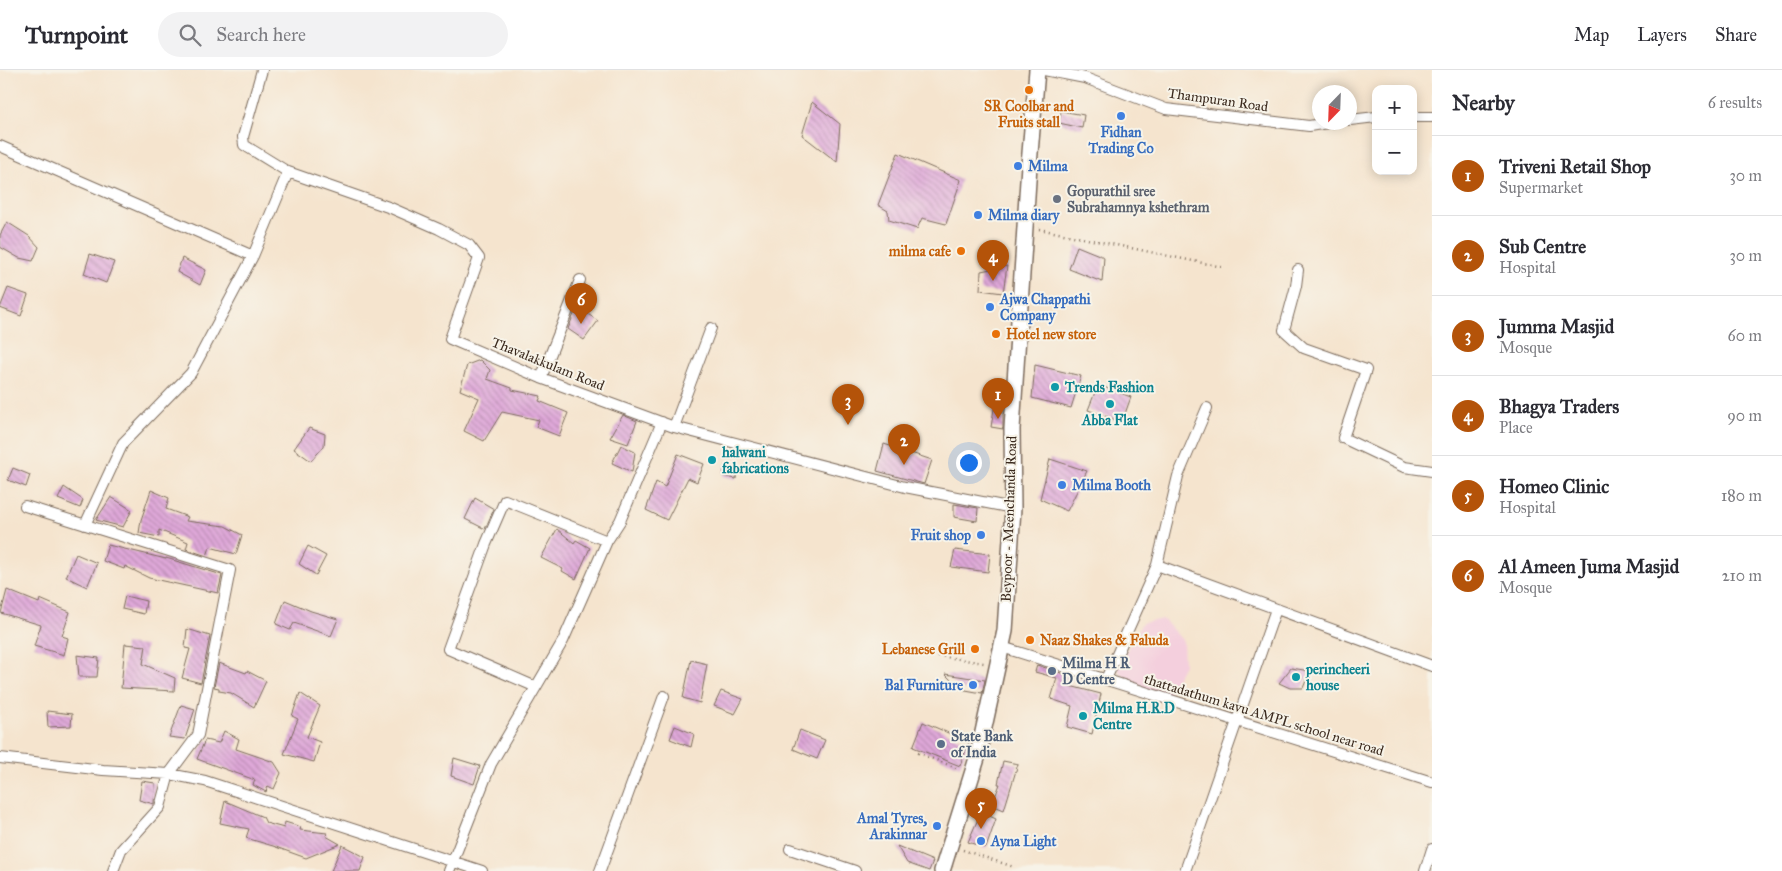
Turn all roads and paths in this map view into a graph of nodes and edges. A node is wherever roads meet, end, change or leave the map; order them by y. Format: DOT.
graph roads {
  1 [pos="262,70"];
  2 [pos="1037,70"];
  3 [pos="1044,70"];
  4 [pos="1372,117"];
  5 [pos="1417,117"];
  6 [pos="1432,117"];
  7 [pos="1357,119"];
  8 [pos="1312,126"];
  9 [pos="0,146"];
  10 [pos="288,172"];
  11 [pos="1025,226"];
  12 [pos="254,256"];
  13 [pos="1222,267"];
  14 [pos="1298,270"];
  15 [pos="580,280"];
  16 [pos="711,328"];
  17 [pos="541,378"];
  18 [pos="1207,408"];
  19 [pos="662,422"];
  20 [pos="674,427"];
  21 [pos="1432,471"];
  22 [pos="25,506"];
  23 [pos="1013,508"];
  24 [pos="85,525"];
  25 [pos="607,541"];
  26 [pos="1157,565"];
  27 [pos="1276,609"];
  28 [pos="1002,647"];
  29 [pos="933,655"];
  30 [pos="998,666"];
  31 [pos="1432,666"];
  32 [pos="1106,679"];
  33 [pos="536,687"];
  34 [pos="664,696"];
  35 [pos="1237,720"];
  36 [pos="918,753"];
  37 [pos="0,758"];
  38 [pos="973,773"];
  39 [pos="168,774"];
  40 [pos="1432,782"];
  41 [pos="950,845"];
  42 [pos="790,849"];
  43 [pos="1432,849"];
  44 [pos="450,866"];
  45 [pos="1014,868"];
  46 [pos="113,871"];
  47 [pos="482,871"];
  48 [pos="600,871"];
  49 [pos="855,871"];
  50 [pos="942,871"];
  51 [pos="1185,871"];
  52 [pos="1425,871"];
  1 -- 10 [label="street"];
  2 -- 11 [label="main road, Beypoor - Meenchanda Road"];
  3 -- 8 [label="street, Thampuran Road"];
  4 -- 7 [label="street"];
  5 -- 6 [label="street"];
  9 -- 12 [label="street"];
  10 -- 12 [label="street"];
  10 -- 17 [label="street, Thavalakkulam Road"];
  11 -- 13 [label="path"];
  11 -- 23 [label="main road, Beypoor - Meenchanda Road"];
  12 -- 24 [label="street"];
  14 -- 21 [label="street"];
  15 -- 17 [label="street"];
  16 -- 20 [label="street"];
  17 -- 19 [label="street, Thavalakkulam Road"];
  18 -- 26 [label="street"];
  19 -- 20 [label="street, Thavalakkulam Road"];
  19 -- 25 [label="street"];
  20 -- 23 [label="street, Thavalakkulam Road"];
  22 -- 24 [label="street"];
  23 -- 28 [label="main road, Beypoor - Meenchanda Road"];
  24 -- 39 [label="street"];
  25 -- 33 [label="street"];
  25 -- 33 [label="street"];
  26 -- 27 [label="street"];
  26 -- 32 [label="street"];
  27 -- 31 [label="street"];
  27 -- 35 [label="street"];
  28 -- 30 [label="main road, Beypoor - Meenchanda Road"];
  28 -- 32 [label="street, thattadathum kavu AMPL school near road"];
  29 -- 30 [label="path"];
  30 -- 38 [label="main road, Beypoor - Meenchanda Road"];
  32 -- 35 [label="street, thattadathum kavu AMPL school near road"];
  33 -- 44 [label="street"];
  34 -- 48 [label="street"];
  35 -- 40 [label="street, thattadathum kavu AMPL school near road"];
  35 -- 51 [label="street"];
  36 -- 38 [label="path"];
  37 -- 39 [label="street"];
  38 -- 41 [label="main road, Beypoor - Meenchanda Road"];
  39 -- 44 [label="street"];
  39 -- 46 [label="street"];
  41 -- 45 [label="path"];
  41 -- 50 [label="main road, Beypoor - Meenchanda Road"];
  42 -- 49 [label="street"];
  43 -- 52 [label="street"];
  44 -- 47 [label="street"];
}
